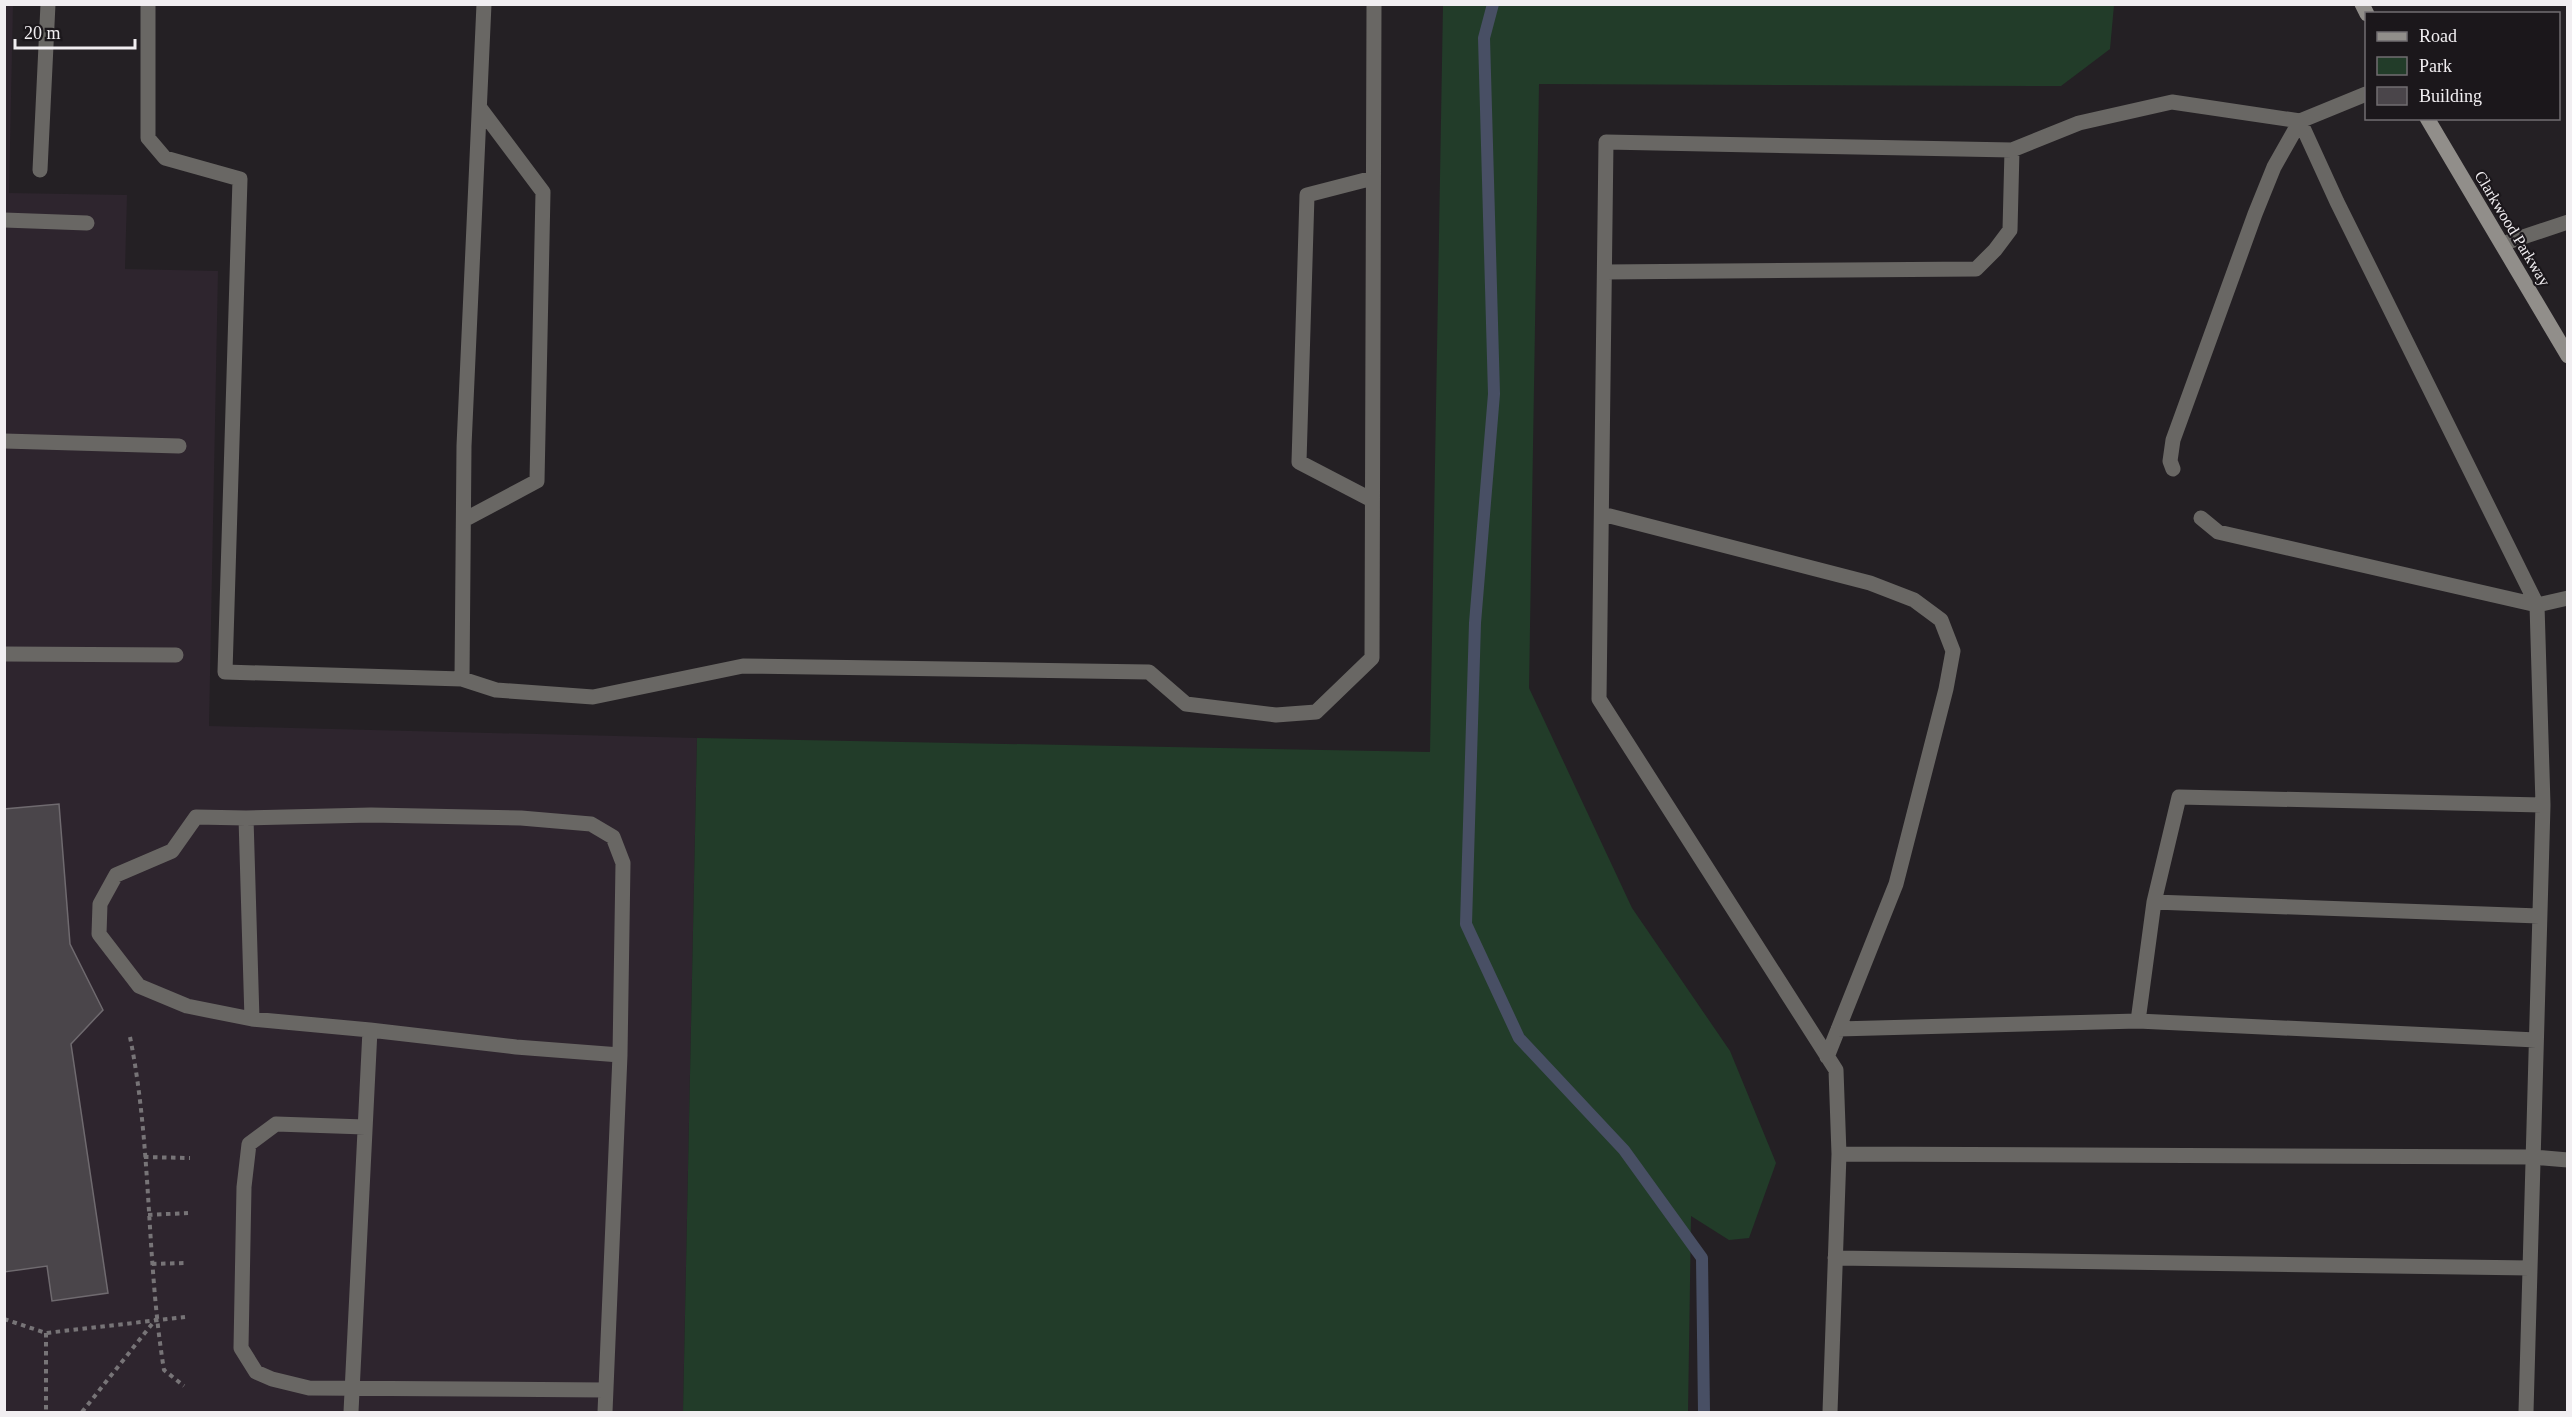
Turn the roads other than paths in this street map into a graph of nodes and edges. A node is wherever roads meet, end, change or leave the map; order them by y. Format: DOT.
graph roads {
  1 [pos="48,4"];
  2 [pos="148,4"];
  3 [pos="484,4"];
  4 [pos="1374,4"];
  5 [pos="2365,95"];
  6 [pos="480,108"];
  7 [pos="2428,120"];
  8 [pos="2300,121"];
  9 [pos="2012,150"];
  10 [pos="40,170"];
  11 [pos="1373,178"];
  12 [pos="4,220"];
  13 [pos="2568,222"];
  14 [pos="87,223"];
  15 [pos="2502,244"];
  16 [pos="1605,272"];
  17 [pos="2568,356"];
  18 [pos="4,441"];
  19 [pos="179,446"];
  20 [pos="2173,469"];
  21 [pos="1372,500"];
  22 [pos="1602,514"];
  23 [pos="2200,518"];
  24 [pos="464,520"];
  25 [pos="2568,598"];
  26 [pos="2537,605"];
  27 [pos="4,654"];
  28 [pos="177,655"];
  29 [pos="462,679"];
  30 [pos="2543,805"];
  31 [pos="246,818"];
  32 [pos="2154,902"];
  33 [pos="2539,916"];
  34 [pos="252,1019"];
  35 [pos="2138,1021"];
  36 [pos="1839,1029"];
  37 [pos="370,1030"];
  38 [pos="2536,1040"];
  39 [pos="620,1054"];
  40 [pos="1827,1057"];
  41 [pos="365,1127"];
  42 [pos="1839,1154"];
  43 [pos="2532,1157"];
  44 [pos="2568,1160"];
  45 [pos="1836,1258"];
  46 [pos="2530,1268"];
  47 [pos="353,1388"];
  48 [pos="606,1390"];
  49 [pos="351,1413"];
  50 [pos="605,1413"];
  51 [pos="1830,1413"];
  52 [pos="2526,1413"];
  1 -- 10 [label="lane"];
  2 -- 29 [label="lane"];
  3 -- 6 [label="lane"];
  4 -- 11 [label="lane"];
  5 -- 8 [label="lane"];
  6 -- 24 [label="lane"];
  6 -- 24 [label="lane"];
  7 -- 15 [label="street, Clarkwood Parkway"];
  8 -- 9 [label="lane"];
  8 -- 20 [label="lane"];
  8 -- 26 [label="lane"];
  9 -- 16 [label="lane"];
  9 -- 16 [label="lane"];
  11 -- 21 [label="lane"];
  11 -- 21 [label="lane"];
  12 -- 14 [label="lane"];
  13 -- 15 [label="lane"];
  15 -- 17 [label="street, Clarkwood Parkway"];
  16 -- 22 [label="lane"];
  18 -- 19 [label="lane"];
  21 -- 29 [label="lane"];
  22 -- 36 [label="lane"];
  22 -- 40 [label="lane"];
  23 -- 26 [label="lane"];
  24 -- 29 [label="lane"];
  25 -- 26 [label="lane"];
  26 -- 30 [label="lane"];
  27 -- 28 [label="lane"];
  30 -- 32 [label="lane"];
  30 -- 33 [label="lane"];
  31 -- 34 [label="lane"];
  31 -- 34 [label="lane"];
  31 -- 39 [label="lane"];
  32 -- 33 [label="lane"];
  32 -- 35 [label="lane"];
  33 -- 38 [label="lane"];
  34 -- 37 [label="lane"];
  35 -- 36 [label="lane"];
  35 -- 38 [label="lane"];
  36 -- 40 [label="lane"];
  37 -- 39 [label="lane"];
  37 -- 41 [label="lane"];
  38 -- 43 [label="lane"];
  39 -- 48 [label="lane"];
  40 -- 42 [label="lane"];
  41 -- 47 [label="lane"];
  41 -- 47 [label="lane"];
  42 -- 43 [label="lane"];
  42 -- 45 [label="lane"];
  43 -- 44 [label="lane"];
  43 -- 46 [label="lane"];
  45 -- 46 [label="lane"];
  45 -- 51 [label="lane"];
  46 -- 52 [label="lane"];
  47 -- 48 [label="lane"];
  47 -- 49 [label="lane"];
  48 -- 50 [label="lane"];
}
